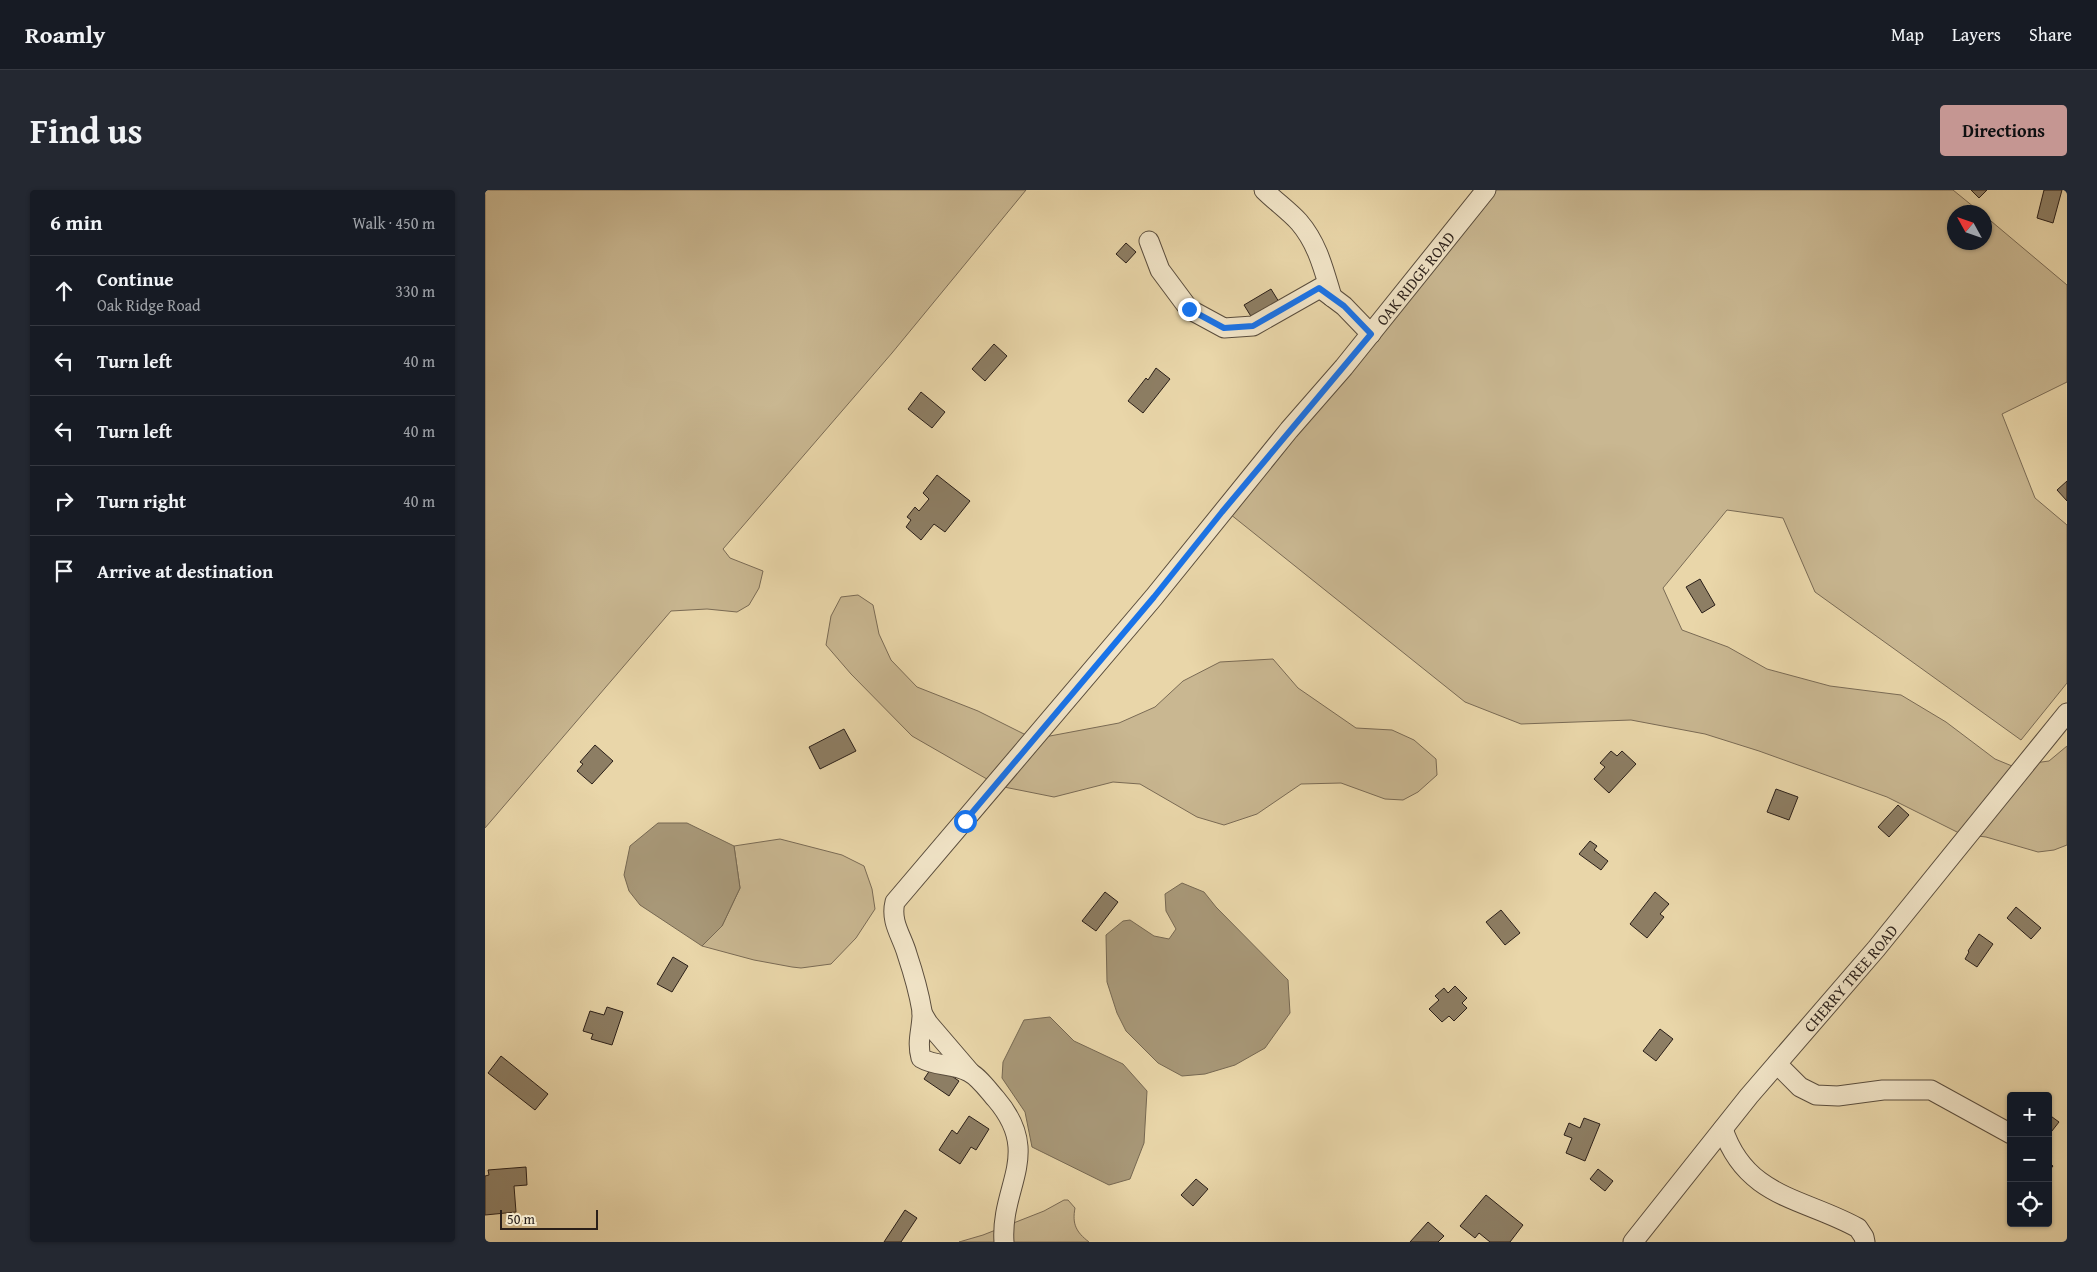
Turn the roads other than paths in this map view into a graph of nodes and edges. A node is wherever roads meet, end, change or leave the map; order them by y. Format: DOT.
graph roads {
  1 [pos="1264,190"];
  2 [pos="1486,190"];
  3 [pos="1149,240"];
  4 [pos="1332,297"];
  5 [pos="1371,334"];
  6 [pos="2067,713"];
  7 [pos="922,1013"];
  8 [pos="1777,1064"];
  9 [pos="970,1072"];
  10 [pos="1723,1129"];
  11 [pos="2007,1132"];
  12 [pos="1004,1242"];
  13 [pos="1633,1242"];
  14 [pos="1865,1242"];
  1 -- 4 [label="street"];
  2 -- 5 [label="street, OAK RIDGE ROAD"];
  3 -- 4 [label="street"];
  4 -- 5 [label="street"];
  5 -- 7 [label="street, OAK RIDGE ROAD"];
  6 -- 8 [label="street, CHERRY TREE ROAD"];
  7 -- 9 [label="street"];
  7 -- 9 [label="street"];
  8 -- 10 [label="street, CHERRY TREE ROAD"];
  8 -- 11 [label="street"];
  9 -- 12 [label="street"];
  10 -- 13 [label="street, CHERRY TREE ROAD"];
  10 -- 14 [label="street"];
}
